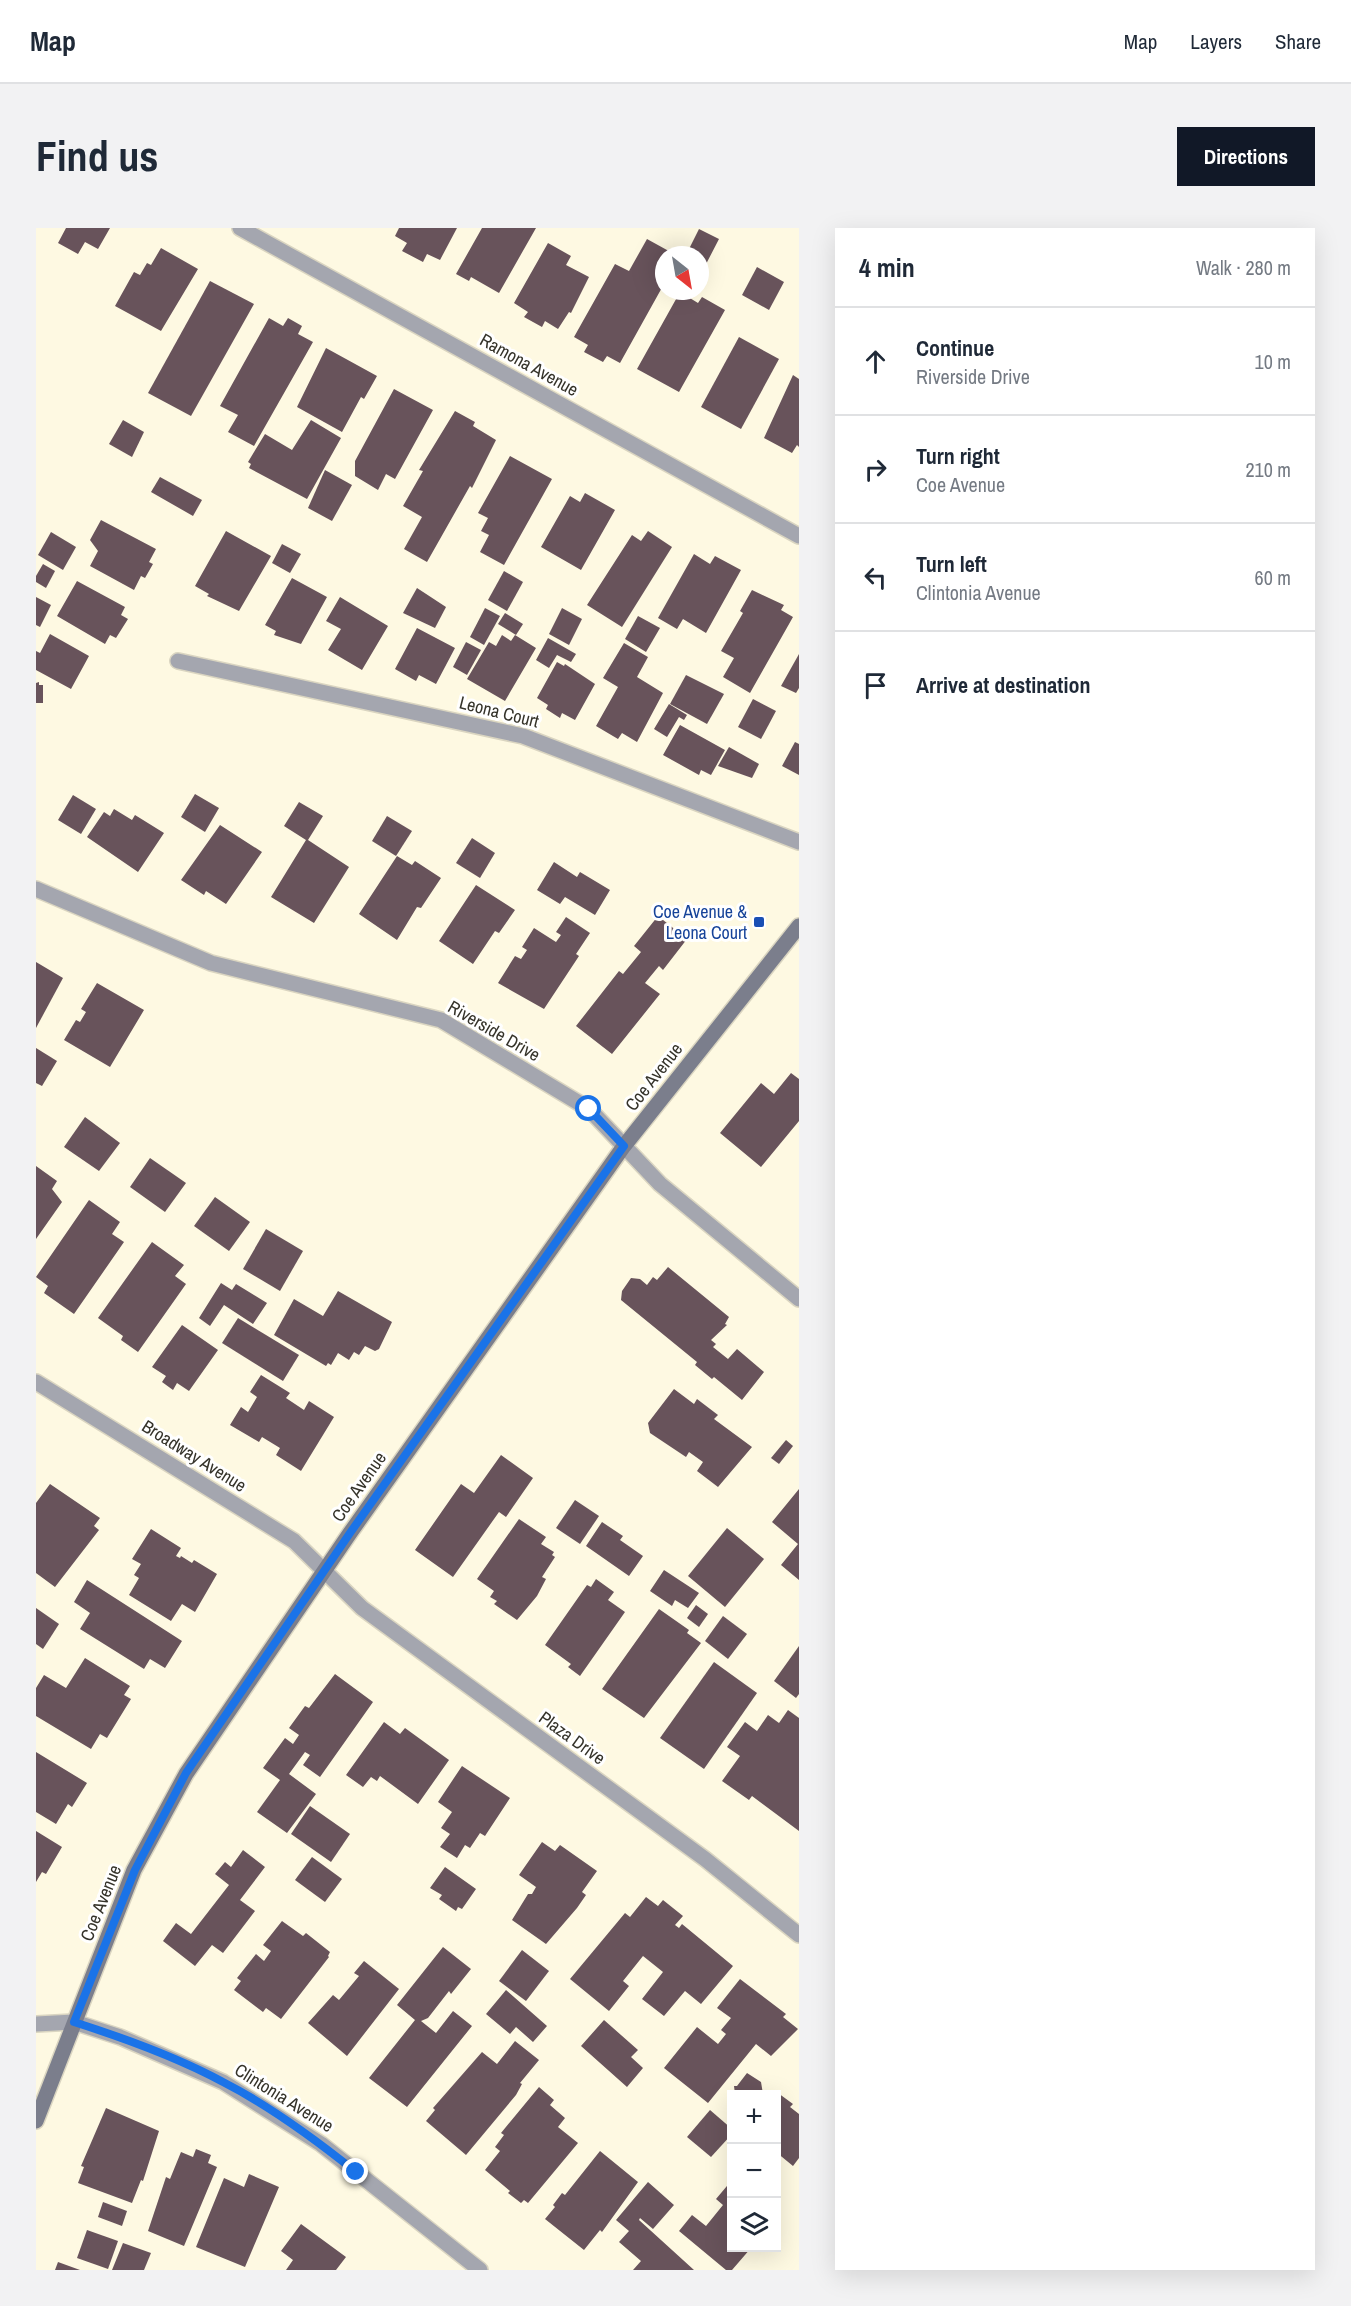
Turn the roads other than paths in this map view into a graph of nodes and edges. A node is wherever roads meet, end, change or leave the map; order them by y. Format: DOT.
graph roads {
  1 [pos="240,228"];
  2 [pos="799,536"];
  3 [pos="178,661"];
  4 [pos="799,842"];
  5 [pos="36,889"];
  6 [pos="799,926"];
  7 [pos="624,1146"];
  8 [pos="799,1299"];
  9 [pos="36,1383"];
  10 [pos="325,1571"];
  11 [pos="799,1935"];
  12 [pos="74,2022"];
  13 [pos="36,2024"];
  14 [pos="36,2121"];
  15 [pos="480,2270"];
  1 -- 2 [label="street, Ramona Avenue"];
  3 -- 4 [label="street, Leona Court"];
  5 -- 7 [label="street, Riverside Drive"];
  6 -- 7 [label="street, Coe Avenue"];
  7 -- 8 [label="street, Riverside Drive"];
  7 -- 10 [label="street, Coe Avenue"];
  9 -- 10 [label="street, Broadway Avenue"];
  10 -- 11 [label="street, Plaza Drive"];
  10 -- 12 [label="street, Coe Avenue"];
  12 -- 13 [label="street, Clintonia Avenue"];
  12 -- 14 [label="street, Coe Avenue"];
  12 -- 15 [label="street, Clintonia Avenue"];
}
